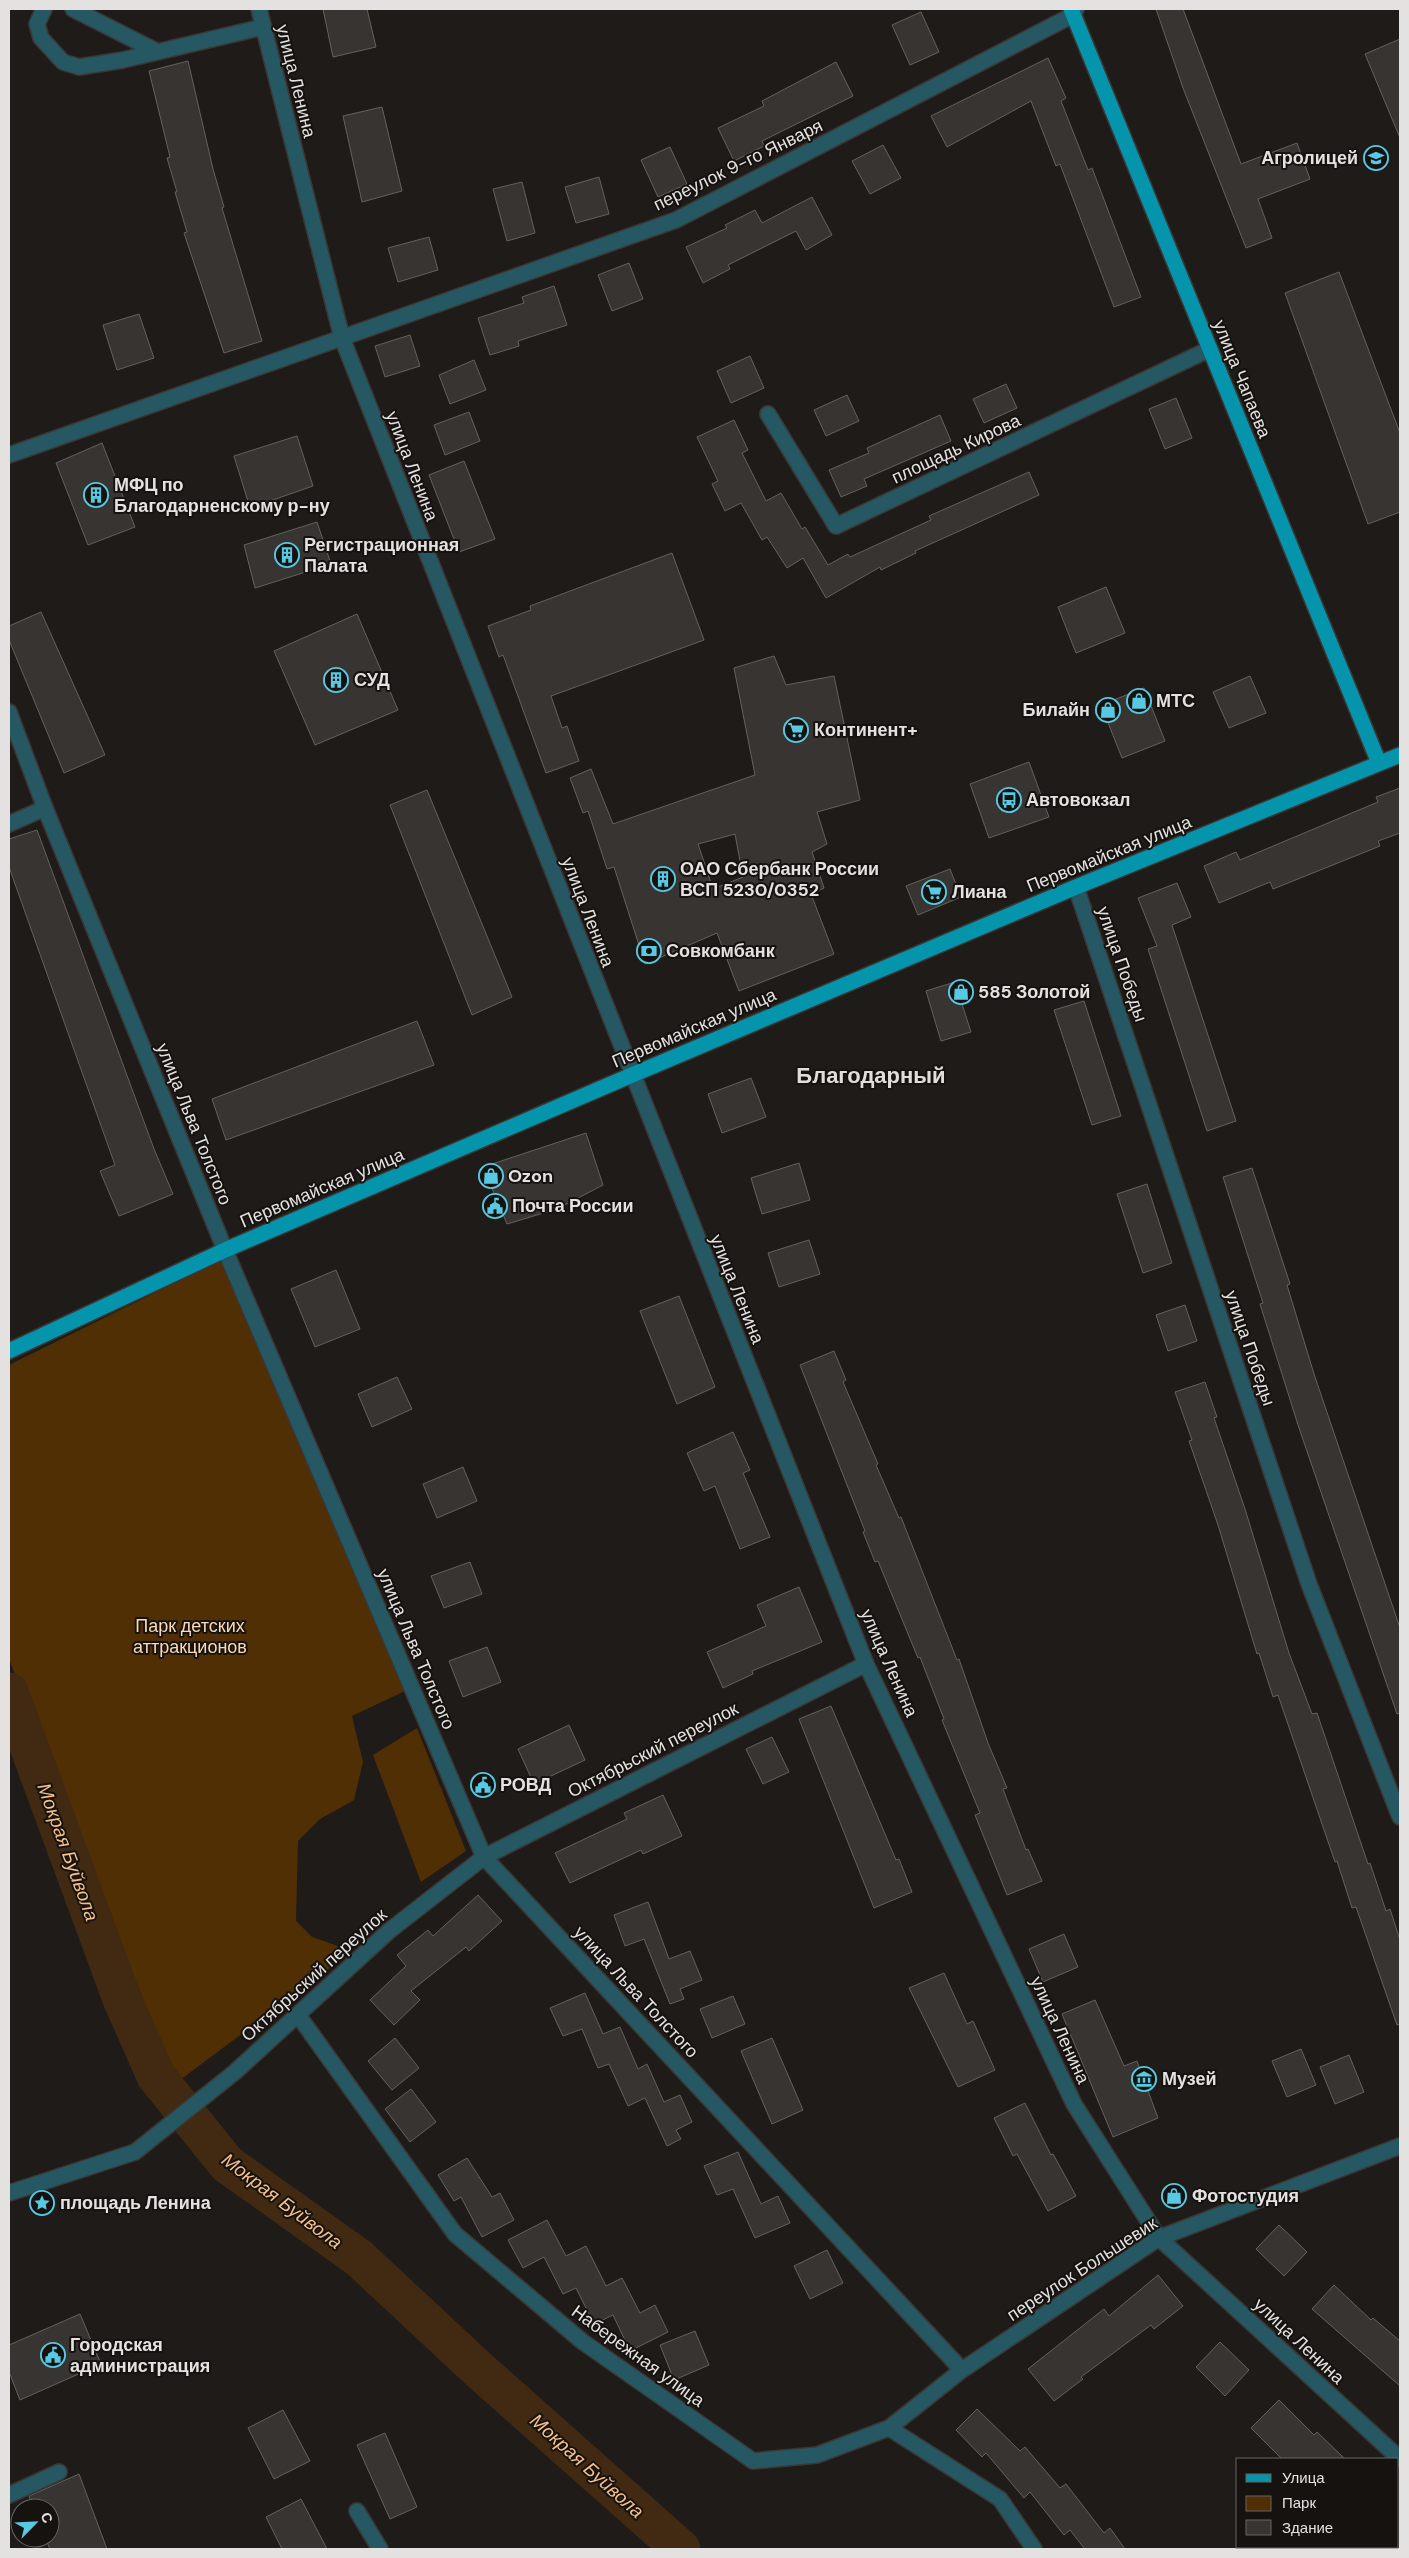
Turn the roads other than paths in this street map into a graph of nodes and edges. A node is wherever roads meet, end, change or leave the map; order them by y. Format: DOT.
graph roads {
  1 [pos="44,9"];
  2 [pos="73,9"];
  3 [pos="259,9"];
  4 [pos="1073,11"];
  5 [pos="262,27"];
  6 [pos="156,51"];
  7 [pos="342,338"];
  8 [pos="1210,349"];
  9 [pos="768,414"];
  10 [pos="9,455"];
  11 [pos="9,712"];
  12 [pos="1400,755"];
  13 [pos="1379,763"];
  14 [pos="45,808"];
  15 [pos="9,824"];
  16 [pos="1076,887"];
  17 [pos="632,1074"];
  18 [pos="225,1250"];
  19 [pos="9,1351"];
  20 [pos="866,1664"];
  21 [pos="1400,1816"];
  22 [pos="484,1857"];
  23 [pos="298,2015"];
  24 [pos="1400,2146"];
  25 [pos="9,2194"];
  26 [pos="1159,2238"];
  27 [pos="962,2370"];
  28 [pos="889,2428"];
  29 [pos="1399,2458"];
  30 [pos="59,2472"];
  31 [pos="9,2494"];
  32 [pos="357,2511"];
  33 [pos="380,2549"];
  34 [pos="1034,2549"];
  1 -- 6 [label="street"];
  2 -- 6 [label="street"];
  3 -- 5 [label="street, улица Ленина"];
  4 -- 7 [label="street, переулок 9-го Января"];
  4 -- 8 [label="main road, улица Чапаева"];
  5 -- 6 [label="street"];
  5 -- 7 [label="street, улица Ленина"];
  7 -- 10 [label="street, переулок 9-го Января"];
  7 -- 17 [label="street, улица Ленина"];
  8 -- 9 [label="street, площадь Кирова"];
  8 -- 13 [label="main road, улица Чапаева"];
  11 -- 14 [label="street, улица Льва Толстого"];
  12 -- 13 [label="main road, Первомайская улица"];
  13 -- 16 [label="main road, Первомайская улица"];
  14 -- 15 [label="street"];
  14 -- 18 [label="street, улица Льва Толстого"];
  16 -- 17 [label="main road, Первомайская улица"];
  16 -- 21 [label="street, улица Победы"];
  17 -- 18 [label="main road, Первомайская улица"];
  17 -- 20 [label="street, улица Ленина"];
  18 -- 19 [label="main road, Первомайская улица"];
  18 -- 22 [label="street, улица Льва Толстого"];
  20 -- 22 [label="street, Октябрьский переулок"];
  20 -- 26 [label="street, улица Ленина"];
  22 -- 23 [label="street, Октябрьский переулок"];
  22 -- 27 [label="street, улица Льва Толстого"];
  23 -- 25 [label="street, Октябрьский переулок"];
  23 -- 28 [label="street, Набережная улица"];
  24 -- 26 [label="street, переулок Большевик"];
  26 -- 27 [label="street, переулок Большевик"];
  26 -- 29 [label="street, улица Ленина"];
  27 -- 28 [label="street, переулок Большевик"];
  28 -- 34 [label="street"];
  30 -- 31 [label="street"];
  32 -- 33 [label="street"];
}
